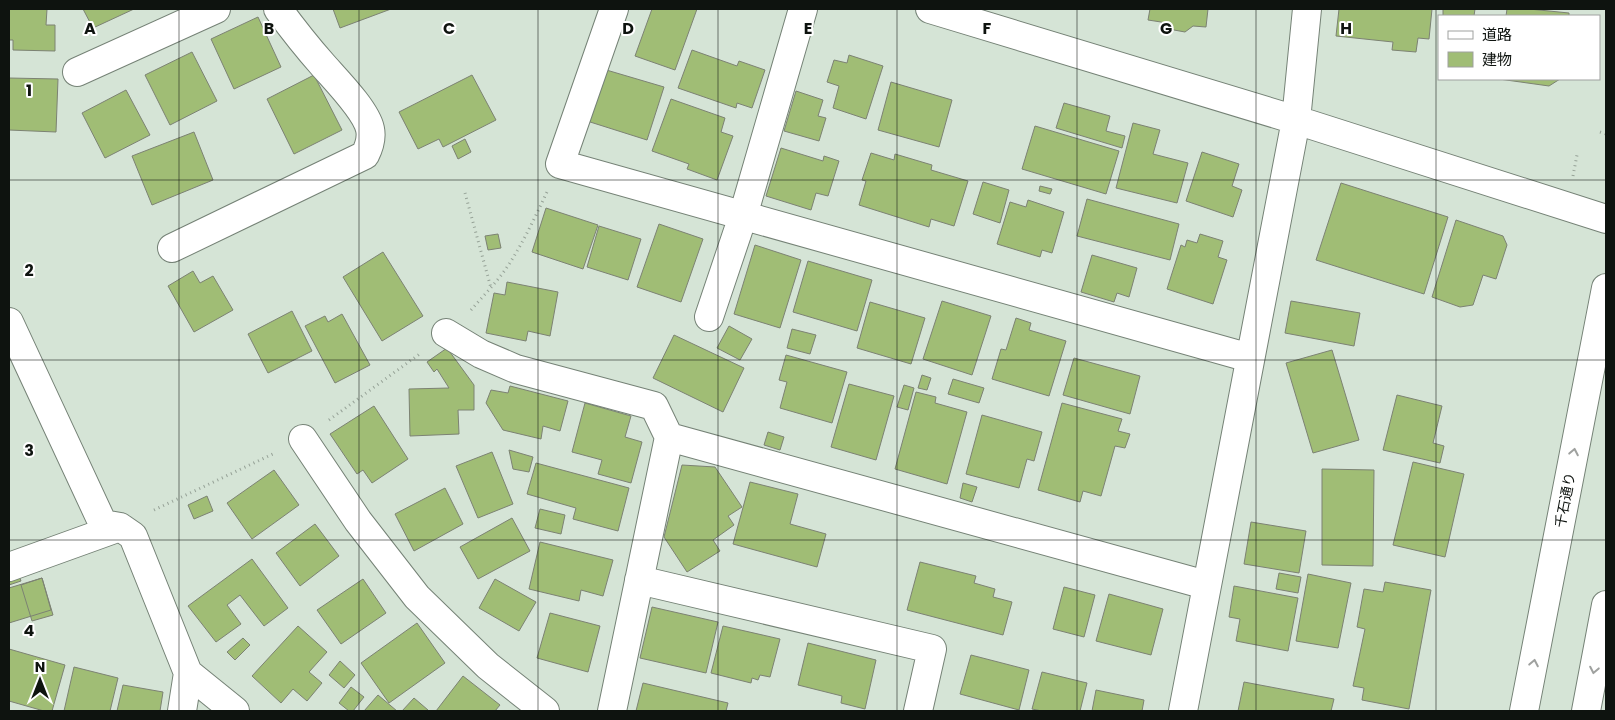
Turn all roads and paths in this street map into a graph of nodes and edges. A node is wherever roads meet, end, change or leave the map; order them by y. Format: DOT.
graph roads {
  1 [pos="216,9"];
  2 [pos="278,9"];
  3 [pos="614,9"];
  4 [pos="803,9"];
  5 [pos="930,9"];
  6 [pos="1307,9"];
  7 [pos="77,72"];
  8 [pos="1296,120"];
  9 [pos="1600,132"];
  10 [pos="1606,134"];
  11 [pos="560,164"];
  12 [pos="466,193"];
  13 [pos="743,216"];
  14 [pos="1606,219"];
  15 [pos="172,248"];
  16 [pos="1606,288"];
  17 [pos="491,289"];
  18 [pos="709,317"];
  19 [pos="9,322"];
  20 [pos="446,333"];
  21 [pos="1250,358"];
  22 [pos="669,437"];
  23 [pos="304,439"];
  24 [pos="120,527"];
  25 [pos="9,566"];
  26 [pos="639,580"];
  27 [pos="1206,584"];
  28 [pos="1606,605"];
  29 [pos="188,673"];
  30 [pos="182,711"];
  31 [pos="235,711"];
  32 [pos="545,711"];
  33 [pos="612,711"];
  34 [pos="918,711"];
  35 [pos="1183,711"];
  36 [pos="1524,711"];
  37 [pos="1586,711"];
  1 -- 7 [label="street"];
  2 -- 15 [label="street"];
  3 -- 11 [label="street"];
  4 -- 13 [label="street"];
  5 -- 8 [label="street"];
  6 -- 8 [label="street"];
  8 -- 14 [label="street"];
  8 -- 21 [label="street"];
  9 -- 10 [label="path"];
  11 -- 13 [label="street"];
  11 -- 17 [label="path"];
  12 -- 17 [label="path"];
  13 -- 18 [label="street"];
  13 -- 21 [label="street"];
  36 -- 16 [label="street, 千石通り, one-way"];
  17 -- 20 [label="path"];
  19 -- 24 [label="street"];
  20 -- 22 [label="street"];
  20 -- 23 [label="path"];
  21 -- 27 [label="street"];
  22 -- 26 [label="street"];
  22 -- 27 [label="street"];
  23 -- 24 [label="path"];
  23 -- 32 [label="street"];
  24 -- 25 [label="street"];
  24 -- 29 [label="street"];
  26 -- 33 [label="street"];
  26 -- 34 [label="street"];
  27 -- 35 [label="street"];
  28 -- 37 [label="street, one-way"];
  29 -- 30 [label="street"];
  29 -- 31 [label="street"];
}
